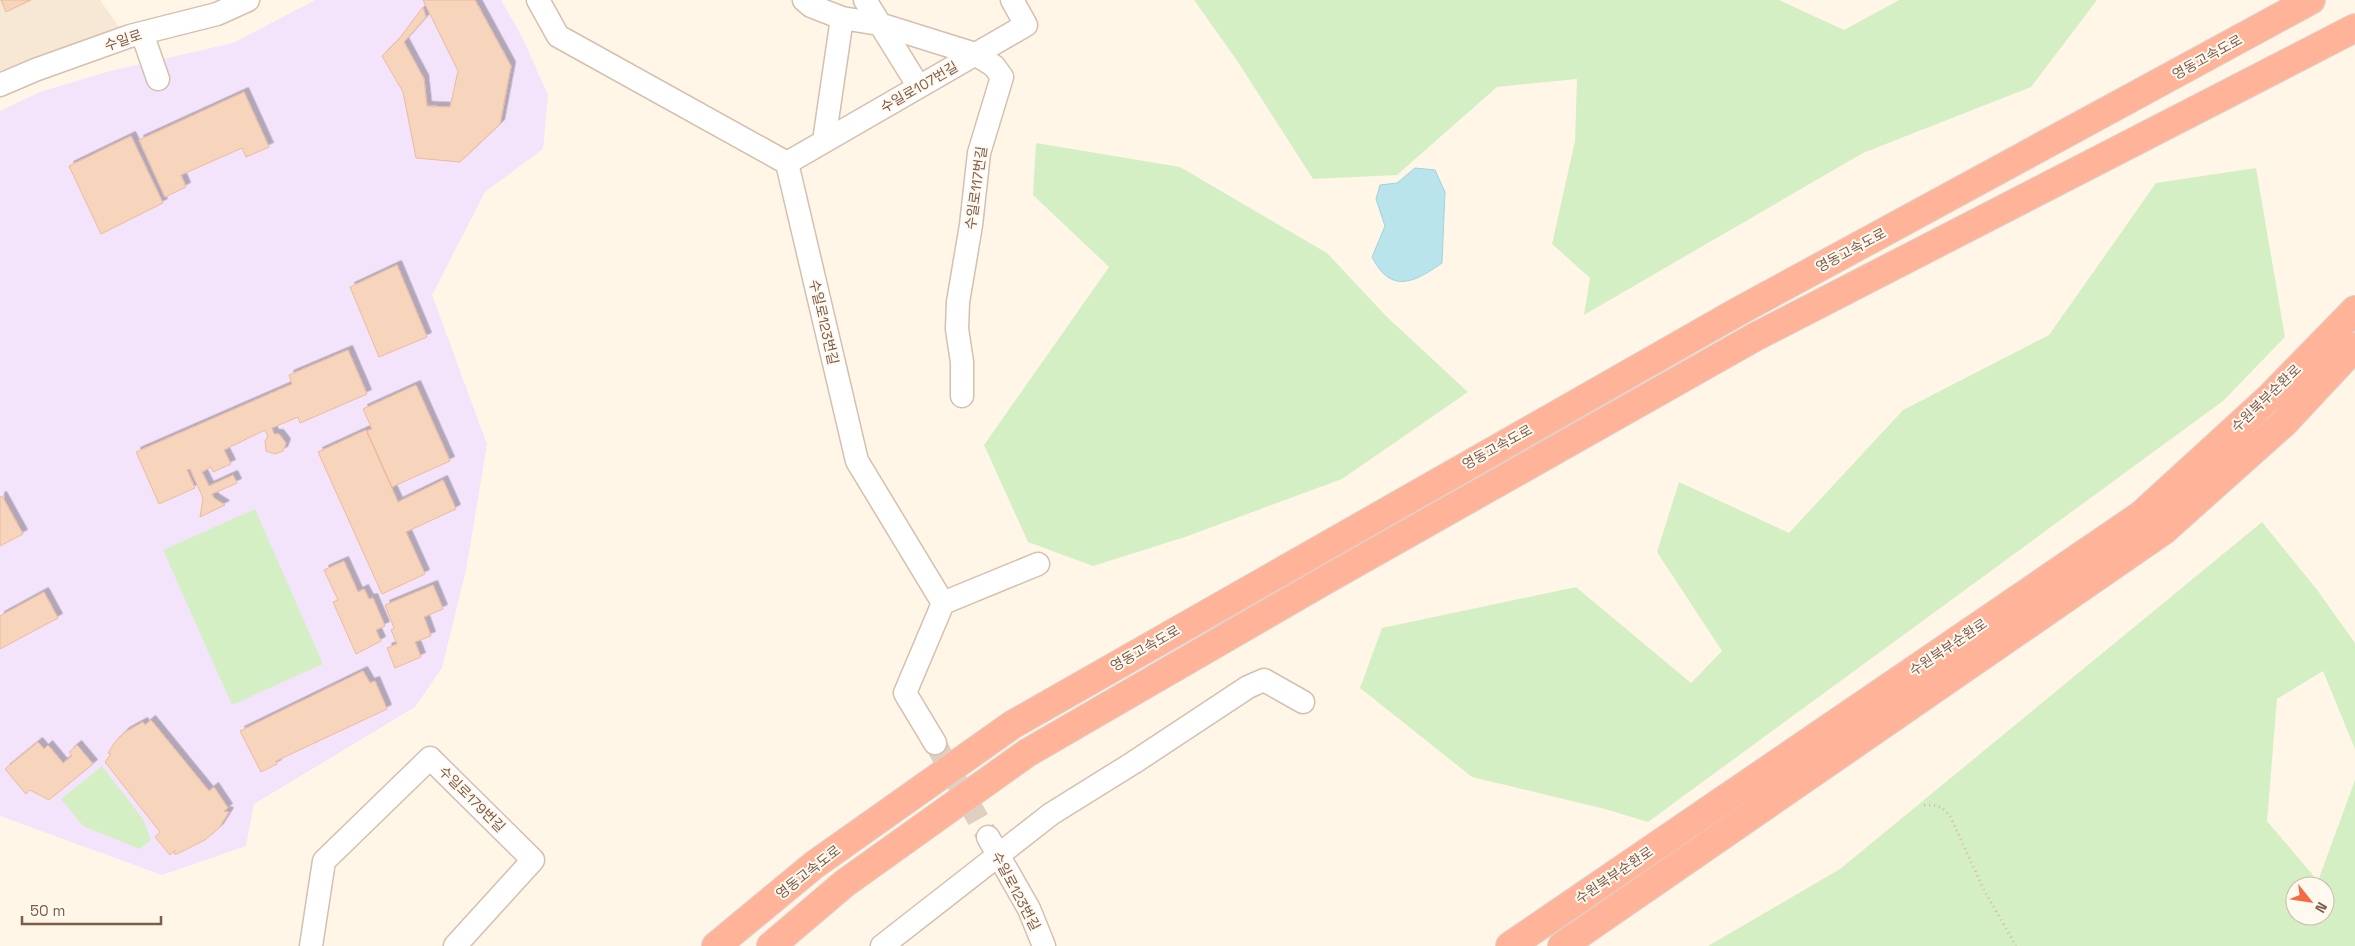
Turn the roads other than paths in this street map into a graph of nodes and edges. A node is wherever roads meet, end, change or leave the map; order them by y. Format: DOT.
graph roads {
  1 [pos="248,0"];
  2 [pos="538,0"];
  3 [pos="804,0"];
  4 [pos="865,0"];
  5 [pos="1012,0"];
  6 [pos="2308,2"];
  7 [pos="213,7"];
  8 [pos="842,18"];
  9 [pos="880,24"];
  10 [pos="2355,28"];
  11 [pos="142,33"];
  12 [pos="975,54"];
  13 [pos="158,79"];
  14 [pos="0,84"];
  15 [pos="918,87"];
  16 [pos="824,142"];
  17 [pos="786,163"];
  18 [pos="2355,310"];
  19 [pos="2355,347"];
  20 [pos="962,396"];
  21 [pos="1038,564"];
  22 [pos="943,603"];
  23 [pos="1304,702"];
  24 [pos="935,743"];
  25 [pos="992,846"];
  26 [pos="311,946"];
  27 [pos="455,946"];
  28 [pos="716,946"];
  29 [pos="771,946"];
  30 [pos="882,946"];
  31 [pos="1044,946"];
  32 [pos="1510,946"];
  33 [pos="1562,946"];
  1 -- 7 [label="street, 수일로"];
  2 -- 17 [label="street"];
  3 -- 8 [label="street, 수일로117번길"];
  4 -- 9 [label="street"];
  5 -- 12 [label="street, 수일로107번길"];
  6 -- 28 [label="highway, 영동고속도로"];
  7 -- 11 [label="street, 수일로"];
  8 -- 9 [label="street, 수일로117번길"];
  8 -- 16 [label="street"];
  9 -- 12 [label="street, 수일로117번길"];
  9 -- 15 [label="street"];
  10 -- 29 [label="highway"];
  11 -- 13 [label="street"];
  11 -- 14 [label="street, 수일로"];
  12 -- 15 [label="street, 수일로107번길"];
  12 -- 20 [label="street, 수일로117번길"];
  15 -- 16 [label="street, 수일로107번길"];
  16 -- 17 [label="street, 수일로107번길"];
  17 -- 22 [label="street, 수일로123번길"];
  18 -- 32 [label="highway, 수원북부순환로"];
  19 -- 33 [label="highway, 수원북부순환로"];
  21 -- 22 [label="street"];
  22 -- 24 [label="street"];
  23 -- 25 [label="street"];
  25 -- 30 [label="street"];
  25 -- 31 [label="street, 수일로123번길"];
  26 -- 27 [label="street, 수일로179번길"];
}
